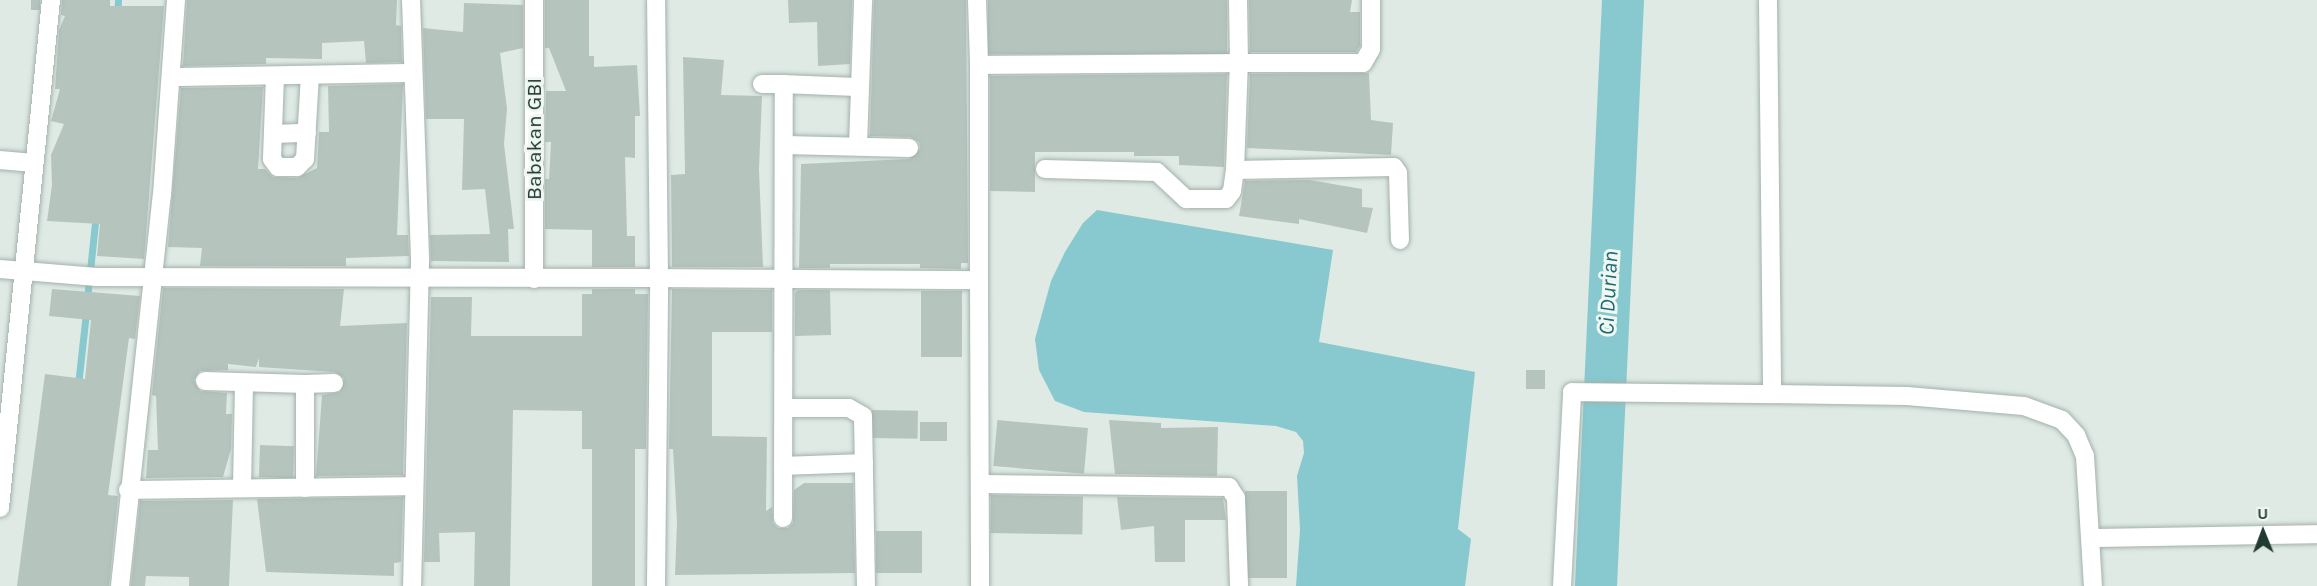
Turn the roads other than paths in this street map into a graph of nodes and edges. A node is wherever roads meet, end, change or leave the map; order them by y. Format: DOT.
graph roads {
  1 [pos="51,0"];
  2 [pos="176,0"];
  3 [pos="411,0"];
  4 [pos="534,0"];
  5 [pos="656,0"];
  6 [pos="863,0"];
  7 [pos="977,0"];
  8 [pos="1238,0"];
  9 [pos="1371,0"];
  10 [pos="1768,0"];
  11 [pos="1239,63"];
  12 [pos="979,65"];
  13 [pos="412,73"];
  14 [pos="310,75"];
  15 [pos="275,76"];
  16 [pos="173,77"];
  17 [pos="762,84"];
  18 [pos="784,84"];
  19 [pos="860,87"];
  20 [pos="307,133"];
  21 [pos="273,134"];
  22 [pos="784,145"];
  23 [pos="858,146"];
  24 [pos="909,148"];
  25 [pos="0,160"];
  26 [pos="34,163"];
  27 [pos="1045,169"];
  28 [pos="1235,170"];
  29 [pos="1400,240"];
  30 [pos="0,268"];
  31 [pos="25,272"];
  32 [pos="419,275"];
  33 [pos="150,277"];
  34 [pos="659,278"];
  35 [pos="786,278"];
  36 [pos="534,279"];
  37 [pos="979,280"];
  38 [pos="6,374"];
  39 [pos="205,381"];
  40 [pos="244,383"];
  41 [pos="334,383"];
  42 [pos="305,384"];
  43 [pos="1772,394"];
  44 [pos="784,408"];
  45 [pos="864,463"];
  46 [pos="783,466"];
  47 [pos="980,484"];
  48 [pos="414,486"];
  49 [pos="242,488"];
  50 [pos="305,488"];
  51 [pos="128,490"];
  52 [pos="0,508"];
  53 [pos="783,518"];
  54 [pos="2317,534"];
  55 [pos="2090,538"];
  56 [pos="120,586"];
  57 [pos="412,586"];
  58 [pos="656,586"];
  59 [pos="866,586"];
  60 [pos="980,586"];
  61 [pos="1239,586"];
  62 [pos="1562,586"];
  63 [pos="2093,586"];
  1 -- 26 [label="street"];
  2 -- 16 [label="street"];
  3 -- 13 [label="street"];
  4 -- 36 [label="street, Babakan GBI"];
  5 -- 34 [label="street"];
  6 -- 19 [label="street"];
  7 -- 12 [label="street"];
  8 -- 11 [label="street"];
  9 -- 11 [label="street"];
  10 -- 43 [label="street"];
  11 -- 12 [label="street"];
  11 -- 28 [label="street"];
  12 -- 37 [label="street"];
  13 -- 14 [label="street"];
  13 -- 32 [label="street"];
  14 -- 15 [label="street"];
  14 -- 20 [label="street"];
  15 -- 16 [label="street"];
  15 -- 21 [label="street"];
  16 -- 33 [label="street"];
  17 -- 18 [label="street"];
  18 -- 19 [label="street"];
  18 -- 22 [label="street"];
  19 -- 23 [label="street"];
  20 -- 21 [label="street"];
  20 -- 21 [label="street"];
  22 -- 23 [label="street"];
  22 -- 35 [label="street"];
  23 -- 24 [label="street"];
  25 -- 26 [label="street"];
  26 -- 31 [label="street"];
  27 -- 28 [label="street"];
  28 -- 29 [label="street"];
  30 -- 31 [label="street"];
  31 -- 33 [label="street"];
  31 -- 38 [label="street"];
  32 -- 33 [label="street"];
  32 -- 36 [label="street"];
  32 -- 48 [label="street"];
  33 -- 51 [label="street"];
  34 -- 35 [label="street"];
  34 -- 36 [label="street"];
  34 -- 58 [label="street"];
  35 -- 37 [label="street"];
  35 -- 44 [label="street"];
  37 -- 47 [label="street"];
  38 -- 52 [label="street"];
  39 -- 40 [label="street"];
  40 -- 42 [label="street"];
  40 -- 49 [label="street"];
  41 -- 42 [label="street"];
  42 -- 50 [label="street"];
  43 -- 55 [label="street"];
  43 -- 62 [label="street"];
  44 -- 45 [label="street"];
  44 -- 46 [label="street"];
  45 -- 46 [label="street"];
  45 -- 59 [label="street"];
  46 -- 53 [label="street"];
  47 -- 60 [label="street"];
  47 -- 61 [label="street"];
  48 -- 50 [label="street"];
  48 -- 57 [label="street"];
  49 -- 50 [label="street"];
  49 -- 51 [label="street"];
  51 -- 56 [label="street"];
  54 -- 55 [label="street"];
  55 -- 63 [label="street"];
}
